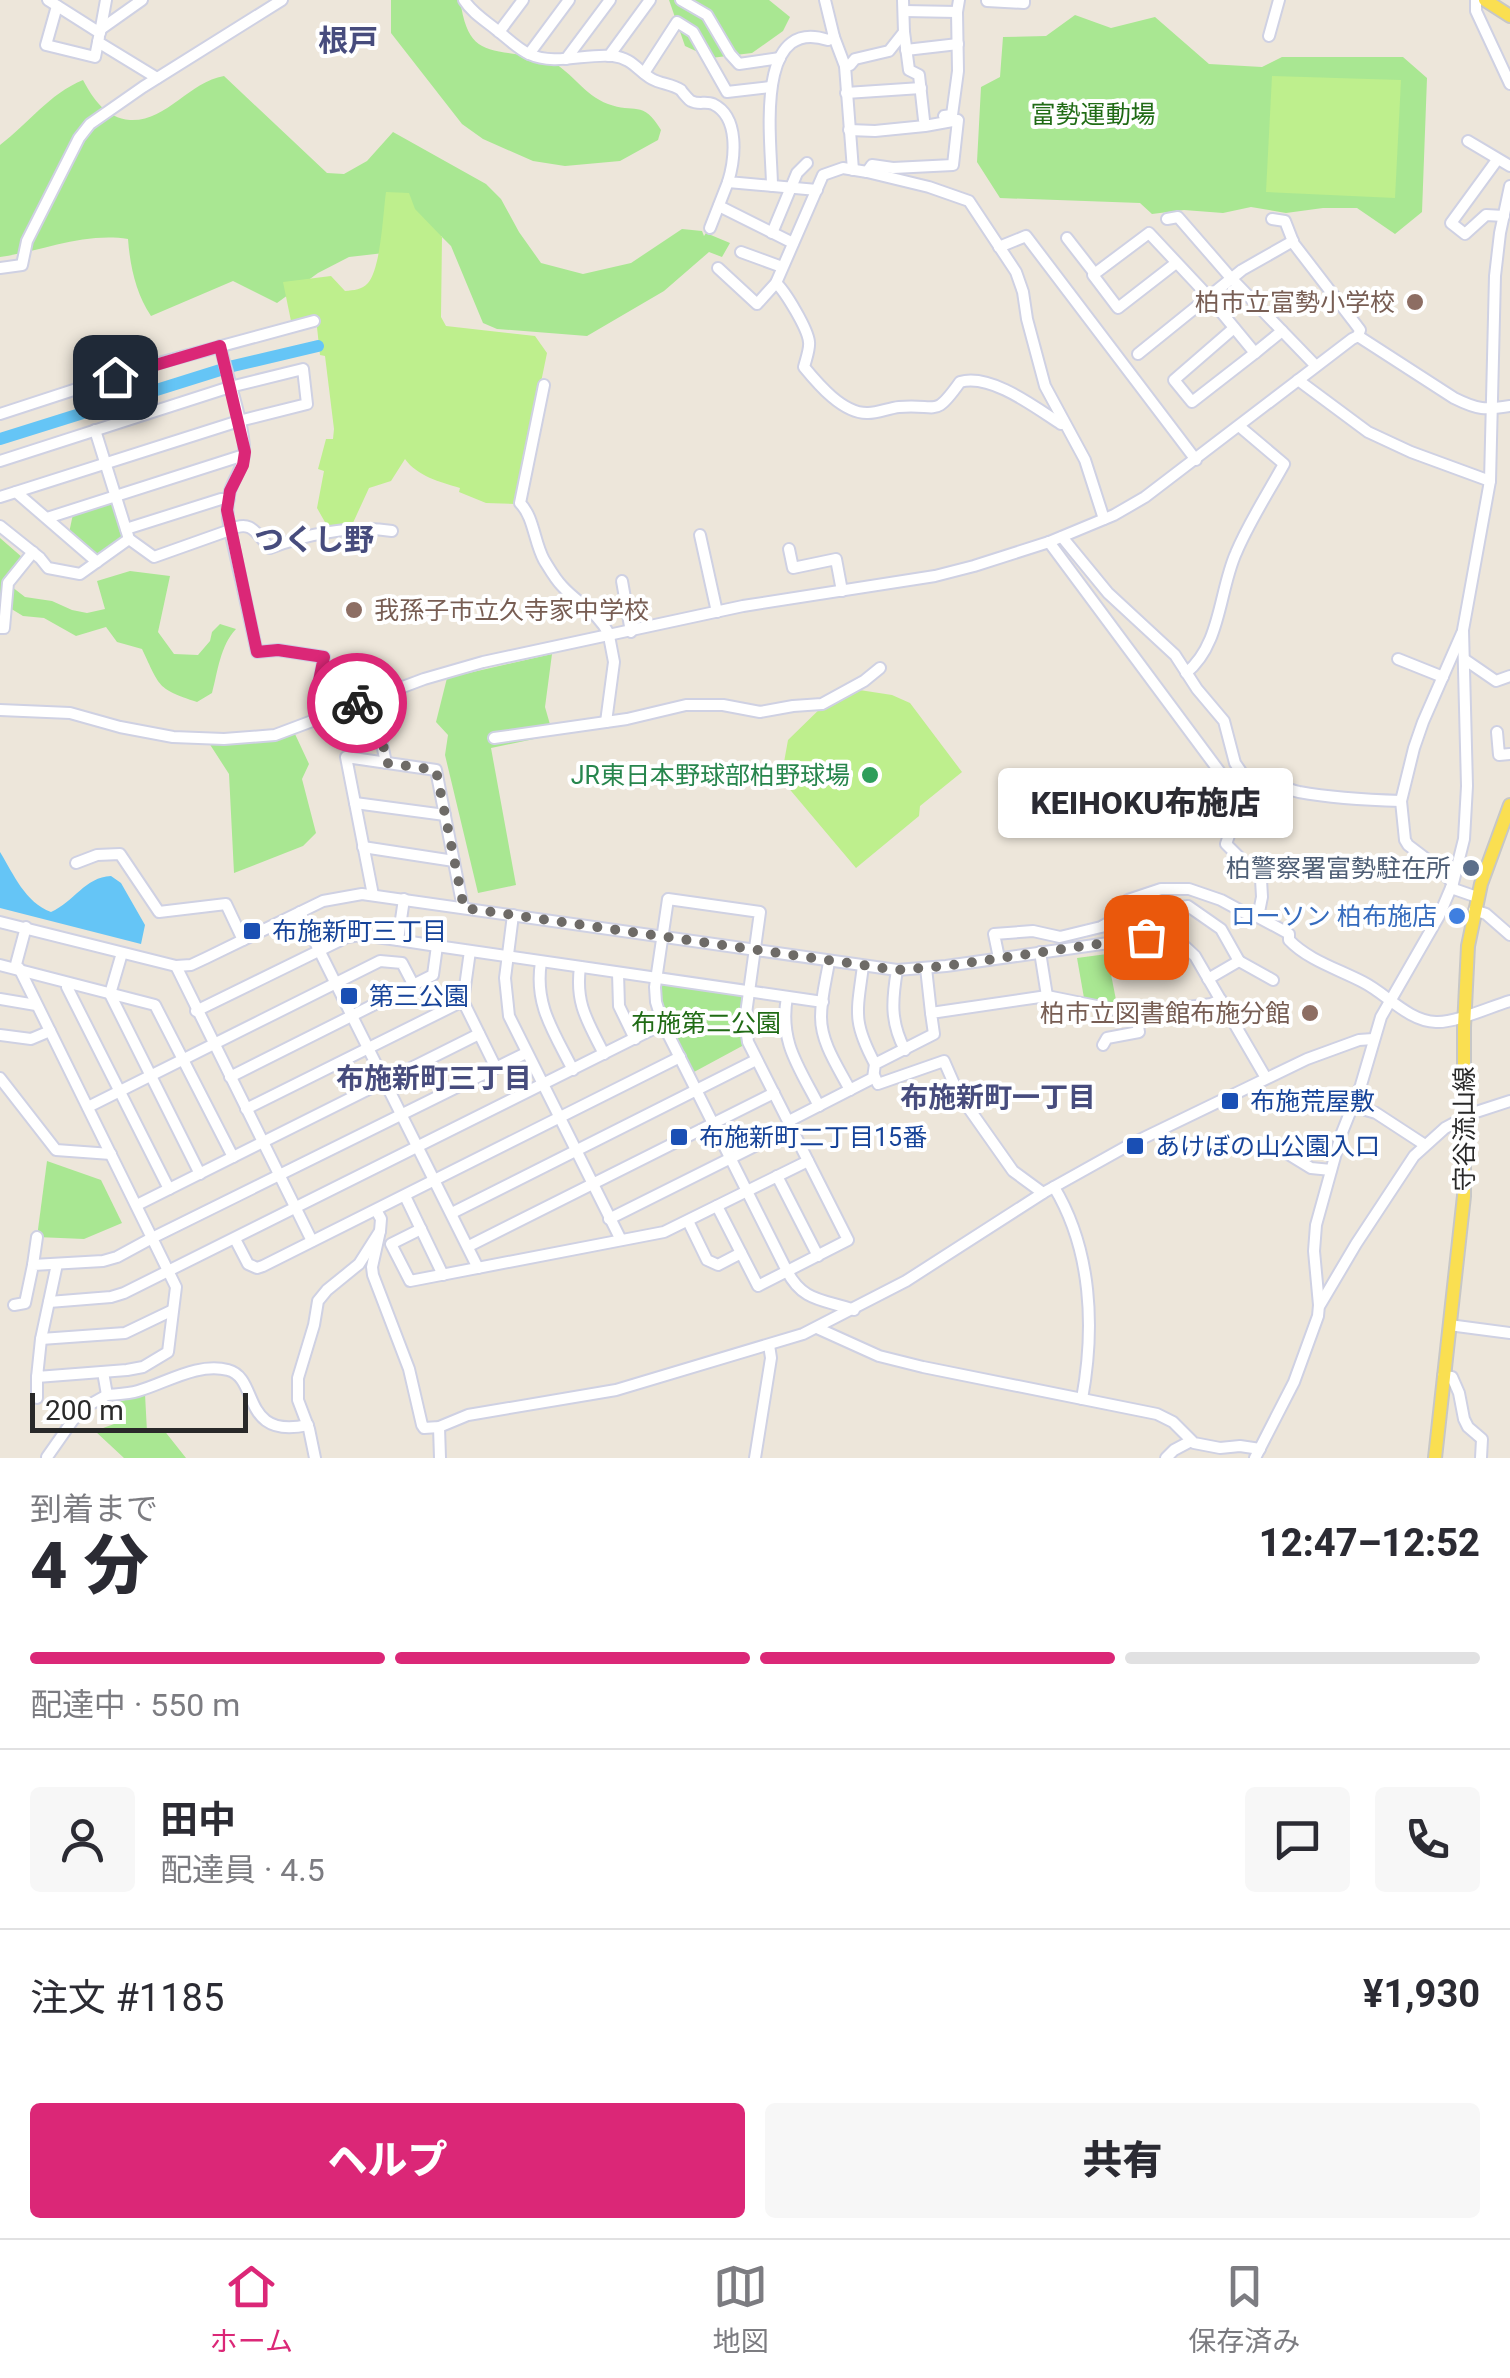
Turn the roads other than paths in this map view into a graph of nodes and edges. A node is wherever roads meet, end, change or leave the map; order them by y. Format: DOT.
graph roads {
  1 [pos="106,0"];
  2 [pos="142,0"];
  3 [pos="282,0"];
  4 [pos="524,0"];
  5 [pos="569,0"];
  6 [pos="610,0"];
  7 [pos="650,0"];
  8 [pos="681,0"];
  9 [pos="824,0"];
  10 [pos="1024,0"];
  11 [pos="1279,0"];
  12 [pos="1476,0"];
  13 [pos="1485,0"];
  14 [pos="53,3"];
  15 [pos="471,3"];
  16 [pos="987,5"];
  17 [pos="904,6"];
  18 [pos="924,6"];
  19 [pos="958,6"];
  20 [pos="1510,16"];
  21 [pos="500,32"];
  22 [pos="904,32"];
  23 [pos="100,35"];
  24 [pos="1270,36"];
  25 [pos="834,37"];
  26 [pos="958,44"];
  27 [pos="906,50"];
  28 [pos="529,54"];
  29 [pos="609,56"];
  30 [pos="780,58"];
  31 [pos="566,59"];
  32 [pos="845,66"];
  33 [pos="644,73"];
  34 [pos="157,78"];
  35 [pos="1510,84"];
  36 [pos="770,88"];
  37 [pos="921,88"];
  38 [pos="729,92"];
  39 [pos="846,93"];
  40 [pos="717,107"];
  41 [pos="924,120"];
  42 [pos="849,127"];
  43 [pos="1468,141"];
  44 [pos="1497,160"];
  45 [pos="806,163"];
  46 [pos="1510,166"];
  47 [pos="853,170"];
  48 [pos="867,172"];
  49 [pos="728,182"];
  50 [pos="772,186"];
  51 [pos="1510,186"];
  52 [pos="791,188"];
  53 [pos="817,190"];
  54 [pos="719,206"];
  55 [pos="1504,216"];
  56 [pos="1166,219"];
  57 [pos="1272,219"];
  58 [pos="710,228"];
  59 [pos="772,233"];
  60 [pos="1067,238"];
  61 [pos="1292,242"];
  62 [pos="793,244"];
  63 [pos="1000,248"];
  64 [pos="741,252"];
  65 [pos="1176,263"];
  66 [pos="782,267"];
  67 [pos="0,268"];
  68 [pos="718,268"];
  69 [pos="1095,274"];
  70 [pos="1232,278"];
  71 [pos="776,282"];
  72 [pos="1208,296"];
  73 [pos="314,321"];
  74 [pos="1234,328"];
  75 [pos="1282,331"];
  76 [pos="1358,336"];
  77 [pos="220,346"];
  78 [pos="1255,353"];
  79 [pos="1138,354"];
  80 [pos="1316,366"];
  81 [pos="1298,380"];
  82 [pos="544,386"];
  83 [pos="230,387"];
  84 [pos="1510,406"];
  85 [pos="1490,410"];
  86 [pos="0,414"];
  87 [pos="239,420"];
  88 [pos="1239,426"];
  89 [pos="1066,427"];
  90 [pos="95,430"];
  91 [pos="244,455"];
  92 [pos="1196,460"];
  93 [pos="0,461"];
  94 [pos="105,463"];
  95 [pos="1490,481"];
  96 [pos="16,492"];
  97 [pos="115,496"];
  98 [pos="0,497"];
  99 [pos="228,499"];
  100 [pos="47,518"];
  101 [pos="1104,520"];
  102 [pos="0,526"];
  103 [pos="230,530"];
  104 [pos="392,531"];
  105 [pos="127,534"];
  106 [pos="700,534"];
  107 [pos="1062,537"];
  108 [pos="1049,542"];
  109 [pos="788,549"];
  110 [pos="33,552"];
  111 [pos="97,562"];
  112 [pos="622,582"];
  113 [pos="842,591"];
  114 [pos="717,612"];
  115 [pos="0,628"];
  116 [pos="1463,630"];
  117 [pos="631,632"];
  118 [pos="610,636"];
  119 [pos="1398,659"];
  120 [pos="1464,659"];
  121 [pos="880,668"];
  122 [pos="1186,673"];
  123 [pos="1510,676"];
  124 [pos="1444,677"];
  125 [pos="376,696"];
  126 [pos="0,710"];
  127 [pos="318,719"];
  128 [pos="606,722"];
  129 [pos="1497,732"];
  130 [pos="494,738"];
  131 [pos="1510,754"];
  132 [pos="386,763"];
  133 [pos="1246,778"];
  134 [pos="1228,784"];
  135 [pos="354,802"];
  136 [pos="1401,802"];
  137 [pos="1510,805"];
  138 [pos="445,816"];
  139 [pos="363,847"];
  140 [pos="454,861"];
  141 [pos="76,864"];
  142 [pos="1452,886"];
  143 [pos="373,894"];
  144 [pos="404,900"];
  145 [pos="1476,903"];
  146 [pos="464,908"];
  147 [pos="300,912"];
  148 [pos="1258,915"];
  149 [pos="514,916"];
  150 [pos="0,922"];
  151 [pos="26,928"];
  152 [pos="1510,934"];
  153 [pos="662,937"];
  154 [pos="1146,937"];
  155 [pos="243,940"];
  156 [pos="398,940"];
  157 [pos="437,946"];
  158 [pos="319,949"];
  159 [pos="755,950"];
  160 [pos="470,951"];
  161 [pos="1040,952"];
  162 [pos="122,953"];
  163 [pos="507,957"];
  164 [pos="999,958"];
  165 [pos="1239,960"];
  166 [pos="541,962"];
  167 [pos="829,962"];
  168 [pos="0,965"];
  169 [pos="176,966"];
  170 [pos="863,966"];
  171 [pos="580,967"];
  172 [pos="17,968"];
  173 [pos="926,968"];
  174 [pos="897,970"];
  175 [pos="618,973"];
  176 [pos="656,978"];
  177 [pos="1208,978"];
  178 [pos="1273,980"];
  179 [pos="68,982"];
  180 [pos="335,982"];
  181 [pos="414,984"];
  182 [pos="749,992"];
  183 [pos="110,994"];
  184 [pos="1047,996"];
  185 [pos="787,997"];
  186 [pos="0,1000"];
  187 [pos="1221,1000"];
  188 [pos="1391,1000"];
  189 [pos="463,1001"];
  190 [pos="1510,1001"];
  191 [pos="822,1002"];
  192 [pos="36,1004"];
  193 [pos="196,1010"];
  194 [pos="931,1013"];
  195 [pos="1136,1014"];
  196 [pos="352,1015"];
  197 [pos="1464,1016"];
  198 [pos="663,1024"];
  199 [pos="50,1030"];
  200 [pos="479,1034"];
  201 [pos="0,1035"];
  202 [pos="635,1039"];
  203 [pos="1374,1039"];
  204 [pos="213,1043"];
  205 [pos="1104,1044"];
  206 [pos="370,1048"];
  207 [pos="905,1050"];
  208 [pos="526,1053"];
  209 [pos="604,1054"];
  210 [pos="182,1058"];
  211 [pos="680,1058"];
  212 [pos="756,1060"];
  213 [pos="496,1068"];
  214 [pos="874,1069"];
  215 [pos="573,1070"];
  216 [pos="151,1074"];
  217 [pos="230,1076"];
  218 [pos="0,1078"];
  219 [pos="1266,1078"];
  220 [pos="386,1081"];
  221 [pos="542,1085"];
  222 [pos="119,1090"];
  223 [pos="696,1090"];
  224 [pos="850,1090"];
  225 [pos="774,1093"];
  226 [pos="1510,1101"];
  227 [pos="819,1106"];
  228 [pos="1352,1106"];
  229 [pos="88,1107"];
  230 [pos="246,1109"];
  231 [pos="402,1114"];
  232 [pos="1465,1117"];
  233 [pos="559,1118"];
  234 [pos="714,1124"];
  235 [pos="790,1124"];
  236 [pos="262,1142"];
  237 [pos="1424,1145"];
  238 [pos="419,1147"];
  239 [pos="1280,1149"];
  240 [pos="576,1152"];
  241 [pos="111,1154"];
  242 [pos="233,1157"];
  243 [pos="731,1158"];
  244 [pos="808,1160"];
  245 [pos="1331,1170"];
  246 [pos="200,1174"];
  247 [pos="279,1176"];
  248 [pos="777,1176"];
  249 [pos="435,1180"];
  250 [pos="592,1186"];
  251 [pos="1054,1186"];
  252 [pos="169,1189"];
  253 [pos="748,1191"];
  254 [pos="1043,1193"];
  255 [pos="404,1196"];
  256 [pos="137,1206"];
  257 [pos="718,1206"];
  258 [pos="296,1208"];
  259 [pos="376,1210"];
  260 [pos="452,1213"];
  261 [pos="610,1219"];
  262 [pos="688,1221"];
  263 [pos="421,1229"];
  264 [pos="380,1231"];
  265 [pos="36,1237"];
  266 [pos="152,1238"];
  267 [pos="235,1239"];
  268 [pos="621,1240"];
  269 [pos="312,1241"];
  270 [pos="469,1246"];
  271 [pos="741,1253"];
  272 [pos="818,1256"];
  273 [pos="57,1264"];
  274 [pos="33,1265"];
  275 [pos="478,1268"];
  276 [pos="787,1271"];
  277 [pos="169,1272"];
  278 [pos="444,1275"];
  279 [pos="49,1302"];
  280 [pos="14,1305"];
  281 [pos="1320,1306"];
  282 [pos="173,1310"];
  283 [pos="854,1310"];
  284 [pos="1449,1325"];
  285 [pos="818,1328"];
  286 [pos="1510,1333"];
  287 [pos="40,1339"];
  288 [pos="769,1345"];
  289 [pos="104,1372"];
  290 [pos="37,1376"];
  291 [pos="1442,1376"];
  292 [pos="107,1395"];
  293 [pos="37,1398"];
  294 [pos="1082,1399"];
  295 [pos="308,1425"];
  296 [pos="439,1427"];
  297 [pos="1190,1441"];
  298 [pos="1257,1453"];
  299 [pos="47,1458"];
  300 [pos="315,1458"];
  301 [pos="440,1458"];
  302 [pos="755,1458"];
  303 [pos="1166,1458"];
  304 [pos="1434,1458"];
  305 [pos="1481,1458"];
  1 -- 23 [label="street"];
  2 -- 23 [label="street"];
  3 -- 34 [label="street"];
  4 -- 21 [label="street"];
  5 -- 28 [label="street"];
  6 -- 31 [label="street"];
  7 -- 29 [label="street"];
  8 -- 30 [label="street"];
  9 -- 25 [label="street"];
  10 -- 16 [label="street"];
  11 -- 24 [label="street"];
  12 -- 35 [label="street"];
  13 -- 20 [label="main road"];
  14 -- 23 [label="street"];
  14 -- 23 [label="street"];
  15 -- 21 [label="street"];
  17 -- 18 [label="street"];
  17 -- 22 [label="street"];
  18 -- 19 [label="street"];
  19 -- 26 [label="street"];
  21 -- 28 [label="street"];
  22 -- 27 [label="street"];
  22 -- 32 [label="street"];
  23 -- 34 [label="street"];
  25 -- 30 [label="street"];
  25 -- 32 [label="street"];
  26 -- 27 [label="street"];
  26 -- 41 [label="street"];
  27 -- 37 [label="street"];
  28 -- 31 [label="street"];
  29 -- 31 [label="street"];
  29 -- 33 [label="street"];
  30 -- 36 [label="street"];
  32 -- 39 [label="street"];
  33 -- 38 [label="street"];
  33 -- 40 [label="street"];
  34 -- 67 [label="street"];
  36 -- 38 [label="street"];
  36 -- 50 [label="street"];
  37 -- 39 [label="street"];
  37 -- 41 [label="street"];
  38 -- 40 [label="street"];
  39 -- 42 [label="street"];
  40 -- 49 [label="street"];
  41 -- 42 [label="street"];
  42 -- 47 [label="street"];
  42 -- 48 [label="street"];
  43 -- 44 [label="street"];
  44 -- 46 [label="street"];
  44 -- 55 [label="street"];
  45 -- 52 [label="street"];
  47 -- 48 [label="street"];
  47 -- 53 [label="street"];
  48 -- 63 [label="street"];
  49 -- 50 [label="street"];
  49 -- 54 [label="street"];
  50 -- 52 [label="street"];
  51 -- 55 [label="street"];
  52 -- 53 [label="street"];
  52 -- 59 [label="street"];
  53 -- 62 [label="street"];
  54 -- 58 [label="street"];
  54 -- 59 [label="street"];
  55 -- 85 [label="street"];
  56 -- 70 [label="street"];
  57 -- 61 [label="street"];
  59 -- 62 [label="street"];
  60 -- 69 [label="street"];
  61 -- 70 [label="street"];
  61 -- 76 [label="street"];
  62 -- 66 [label="street"];
  63 -- 89 [label="street"];
  63 -- 92 [label="street"];
  64 -- 66 [label="street"];
  65 -- 69 [label="street"];
  65 -- 69 [label="street"];
  65 -- 72 [label="street"];
  66 -- 71 [label="street"];
  68 -- 71 [label="street"];
  70 -- 72 [label="street"];
  70 -- 75 [label="street"];
  71 -- 89 [label="street"];
  72 -- 74 [label="street"];
  72 -- 79 [label="street"];
  73 -- 77 [label="street"];
  74 -- 78 [label="street"];
  74 -- 78 [label="street"];
  75 -- 78 [label="street"];
  75 -- 80 [label="street"];
  76 -- 80 [label="street"];
  76 -- 85 [label="street"];
  77 -- 83 [label="street"];
  77 -- 86 [label="street"];
  80 -- 81 [label="street"];
  81 -- 88 [label="street"];
  81 -- 95 [label="street"];
  82 -- 118 [label="street"];
  83 -- 87 [label="street"];
  83 -- 87 [label="street"];
  83 -- 90 [label="street"];
  84 -- 85 [label="street"];
  85 -- 95 [label="street"];
  87 -- 91 [label="street"];
  87 -- 94 [label="street"];
  88 -- 92 [label="street"];
  88 -- 122 [label="street"];
  89 -- 101 [label="street"];
  90 -- 93 [label="street"];
  90 -- 94 [label="street"];
  91 -- 97 [label="street"];
  91 -- 99 [label="street"];
  92 -- 101 [label="street"];
  94 -- 96 [label="street"];
  94 -- 97 [label="street"];
  95 -- 116 [label="street"];
  96 -- 98 [label="street"];
  96 -- 100 [label="street"];
  97 -- 100 [label="street"];
  97 -- 105 [label="street"];
  99 -- 103 [label="street"];
  99 -- 105 [label="street"];
  100 -- 111 [label="street"];
  101 -- 107 [label="street"];
  102 -- 110 [label="street"];
  103 -- 104 [label="street"];
  103 -- 105 [label="street"];
  103 -- 127 [label="street"];
  105 -- 111 [label="street"];
  106 -- 114 [label="street"];
  107 -- 108 [label="street"];
  107 -- 122 [label="street"];
  108 -- 113 [label="street"];
  108 -- 134 [label="street"];
  109 -- 113 [label="street"];
  110 -- 111 [label="street"];
  110 -- 115 [label="street"];
  112 -- 117 [label="street"];
  113 -- 114 [label="street"];
  114 -- 117 [label="street"];
  116 -- 120 [label="street"];
  116 -- 124 [label="street"];
  117 -- 118 [label="street"];
  118 -- 125 [label="street"];
  118 -- 128 [label="street"];
  119 -- 124 [label="street"];
  120 -- 123 [label="street"];
  120 -- 142 [label="street"];
  121 -- 128 [label="street"];
  122 -- 133 [label="street"];
  124 -- 136 [label="street"];
  125 -- 127 [label="street"];
  125 -- 132 [label="street"];
  126 -- 127 [label="street"];
  128 -- 130 [label="street"];
  129 -- 131 [label="street"];
  132 -- 135 [label="street"];
  132 -- 138 [label="street"];
  133 -- 136 [label="street"];
  133 -- 148 [label="street"];
  135 -- 138 [label="street"];
  135 -- 139 [label="street"];
  136 -- 142 [label="street"];
  137 -- 145 [label="main road, 守谷流山線"];
  138 -- 140 [label="street"];
  139 -- 140 [label="street"];
  139 -- 143 [label="street"];
  140 -- 146 [label="street"];
  141 -- 155 [label="street"];
  142 -- 145 [label="street"];
  142 -- 188 [label="street"];
  143 -- 144 [label="street"];
  143 -- 147 [label="street"];
  144 -- 146 [label="street"];
  144 -- 156 [label="street"];
  145 -- 152 [label="street"];
  145 -- 197 [label="main road, 守谷流山線"];
  146 -- 149 [label="street"];
  147 -- 155 [label="street"];
  147 -- 158 [label="street"];
  148 -- 164 [label="street"];
  148 -- 188 [label="street"];
  149 -- 153 [label="street"];
  149 -- 163 [label="street"];
  150 -- 151 [label="street"];
  151 -- 162 [label="street"];
  151 -- 172 [label="street"];
  153 -- 159 [label="street"];
  153 -- 159 [label="street"];
  153 -- 176 [label="street"];
  154 -- 161 [label="street"];
  154 -- 165 [label="street"];
  154 -- 177 [label="street"];
  155 -- 169 [label="street"];
  156 -- 157 [label="street"];
  156 -- 158 [label="street"];
  157 -- 160 [label="street"];
  157 -- 181 [label="street"];
  158 -- 180 [label="street"];
  158 -- 193 [label="street"];
  159 -- 167 [label="street"];
  159 -- 182 [label="street"];
  160 -- 163 [label="street"];
  160 -- 189 [label="street"];
  161 -- 164 [label="street"];
  161 -- 184 [label="street"];
  162 -- 169 [label="street"];
  162 -- 183 [label="street"];
  163 -- 166 [label="street"];
  163 -- 208 [label="street"];
  164 -- 173 [label="street"];
  165 -- 177 [label="street"];
  165 -- 178 [label="street"];
  166 -- 171 [label="street"];
  166 -- 215 [label="street"];
  167 -- 170 [label="street"];
  167 -- 191 [label="street"];
  168 -- 172 [label="street"];
  169 -- 193 [label="street"];
  170 -- 174 [label="street"];
  170 -- 214 [label="street"];
  171 -- 175 [label="street"];
  171 -- 209 [label="street"];
  172 -- 179 [label="street"];
  172 -- 192 [label="street"];
  173 -- 174 [label="street"];
  173 -- 194 [label="street"];
  174 -- 207 [label="street"];
  175 -- 176 [label="street"];
  175 -- 202 [label="street"];
  176 -- 182 [label="street"];
  176 -- 198 [label="street"];
  177 -- 187 [label="street"];
  179 -- 183 [label="street"];
  179 -- 222 [label="street"];
  180 -- 181 [label="street"];
  180 -- 196 [label="street"];
  180 -- 204 [label="street"];
  181 -- 196 [label="street"];
  182 -- 185 [label="street"];
  182 -- 212 [label="street"];
  183 -- 210 [label="street"];
  183 -- 216 [label="street"];
  184 -- 194 [label="street"];
  184 -- 195 [label="street"];
  185 -- 191 [label="street"];
  185 -- 227 [label="street"];
  186 -- 192 [label="street"];
  187 -- 195 [label="street"];
  187 -- 219 [label="street"];
  188 -- 197 [label="street"];
  188 -- 203 [label="street"];
  189 -- 200 [label="street"];
  189 -- 206 [label="street"];
  190 -- 197 [label="street"];
  191 -- 224 [label="street"];
  192 -- 199 [label="street"];
  193 -- 204 [label="street"];
  194 -- 207 [label="street"];
  195 -- 205 [label="street"];
  196 -- 206 [label="street"];
  196 -- 217 [label="street"];
  197 -- 232 [label="main road, 守谷流山線"];
  198 -- 202 [label="street"];
  198 -- 211 [label="street"];
  199 -- 201 [label="street"];
  199 -- 229 [label="street"];
  200 -- 213 [label="street"];
  200 -- 220 [label="street"];
  202 -- 209 [label="street"];
  203 -- 219 [label="street"];
  203 -- 228 [label="street"];
  204 -- 210 [label="street"];
  204 -- 217 [label="street"];
  206 -- 220 [label="street"];
  206 -- 230 [label="street"];
  207 -- 214 [label="street"];
  208 -- 213 [label="street"];
  208 -- 221 [label="street"];
  209 -- 215 [label="street"];
  210 -- 216 [label="street"];
  210 -- 242 [label="street"];
  211 -- 223 [label="street"];
  211 -- 233 [label="street"];
  212 -- 223 [label="street"];
  212 -- 225 [label="street"];
  213 -- 231 [label="street"];
  214 -- 224 [label="street"];
  214 -- 254 [label="street"];
  215 -- 221 [label="street"];
  216 -- 222 [label="street"];
  216 -- 246 [label="street"];
  217 -- 230 [label="street"];
  218 -- 241 [label="street"];
  219 -- 251 [label="street"];
  220 -- 231 [label="street"];
  220 -- 236 [label="street"];
  221 -- 233 [label="street"];
  221 -- 238 [label="street"];
  222 -- 229 [label="street"];
  222 -- 252 [label="street"];
  223 -- 234 [label="street"];
  223 -- 240 [label="street"];
  224 -- 227 [label="street"];
  225 -- 234 [label="street"];
  225 -- 235 [label="street"];
  226 -- 232 [label="street"];
  227 -- 235 [label="street"];
  228 -- 237 [label="street"];
  228 -- 245 [label="street"];
  229 -- 241 [label="street"];
  230 -- 236 [label="street"];
  231 -- 238 [label="street"];
  231 -- 247 [label="street"];
  232 -- 237 [label="street"];
  232 -- 284 [label="main road, 守谷流山線"];
  233 -- 240 [label="street"];
  233 -- 249 [label="street"];
  234 -- 243 [label="street"];
  234 -- 250 [label="street"];
  235 -- 243 [label="street"];
  235 -- 244 [label="street"];
  236 -- 242 [label="street"];
  236 -- 247 [label="street"];
  237 -- 281 [label="street"];
  238 -- 249 [label="street"];
  238 -- 258 [label="street"];
  239 -- 245 [label="street"];
  240 -- 250 [label="street"];
  240 -- 260 [label="street"];
  241 -- 256 [label="street"];
  242 -- 246 [label="street"];
  243 -- 253 [label="street"];
  243 -- 261 [label="street"];
  244 -- 248 [label="street"];
  244 -- 272 [label="street"];
  245 -- 281 [label="street"];
  246 -- 252 [label="street"];
  247 -- 258 [label="street"];
  247 -- 266 [label="street"];
  248 -- 253 [label="street"];
  248 -- 272 [label="street"];
  249 -- 255 [label="street"];
  249 -- 260 [label="street"];
  250 -- 261 [label="street"];
  250 -- 270 [label="street"];
  251 -- 254 [label="street"];
  251 -- 294 [label="street"];
  252 -- 256 [label="street"];
  253 -- 257 [label="street"];
  253 -- 276 [label="street"];
  254 -- 283 [label="street"];
  255 -- 259 [label="street"];
  255 -- 263 [label="street"];
  256 -- 266 [label="street"];
  257 -- 262 [label="street"];
  257 -- 271 [label="street"];
  258 -- 267 [label="street"];
  258 -- 269 [label="street"];
  259 -- 264 [label="street"];
  259 -- 269 [label="street"];
  260 -- 270 [label="street"];
  261 -- 268 [label="street"];
  262 -- 268 [label="street"];
  262 -- 271 [label="street"];
  263 -- 278 [label="street"];
  263 -- 278 [label="street"];
  264 -- 295 [label="street"];
  264 -- 296 [label="street"];
  265 -- 274 [label="street"];
  266 -- 273 [label="street"];
  266 -- 277 [label="street"];
  267 -- 269 [label="street"];
  267 -- 277 [label="street"];
  268 -- 275 [label="street"];
  270 -- 275 [label="street"];
  271 -- 276 [label="street"];
  272 -- 276 [label="street"];
  273 -- 274 [label="street"];
  273 -- 279 [label="street"];
  274 -- 280 [label="street"];
  275 -- 278 [label="street"];
  276 -- 283 [label="street"];
  277 -- 279 [label="street"];
  277 -- 282 [label="street"];
  279 -- 287 [label="street"];
  281 -- 298 [label="street"];
  282 -- 287 [label="street"];
  282 -- 289 [label="street"];
  283 -- 285 [label="street"];
  284 -- 286 [label="street"];
  284 -- 291 [label="main road, 守谷流山線"];
  285 -- 288 [label="street"];
  285 -- 294 [label="street"];
  287 -- 290 [label="street"];
  288 -- 296 [label="street"];
  288 -- 302 [label="street"];
  289 -- 290 [label="street"];
  289 -- 292 [label="street"];
  290 -- 293 [label="street"];
  291 -- 304 [label="main road, 守谷流山線"];
  291 -- 305 [label="street"];
  292 -- 295 [label="street"];
  292 -- 299 [label="street"];
  294 -- 297 [label="street"];
  295 -- 300 [label="street"];
  296 -- 301 [label="street"];
  297 -- 298 [label="street"];
  297 -- 303 [label="street"];
}
